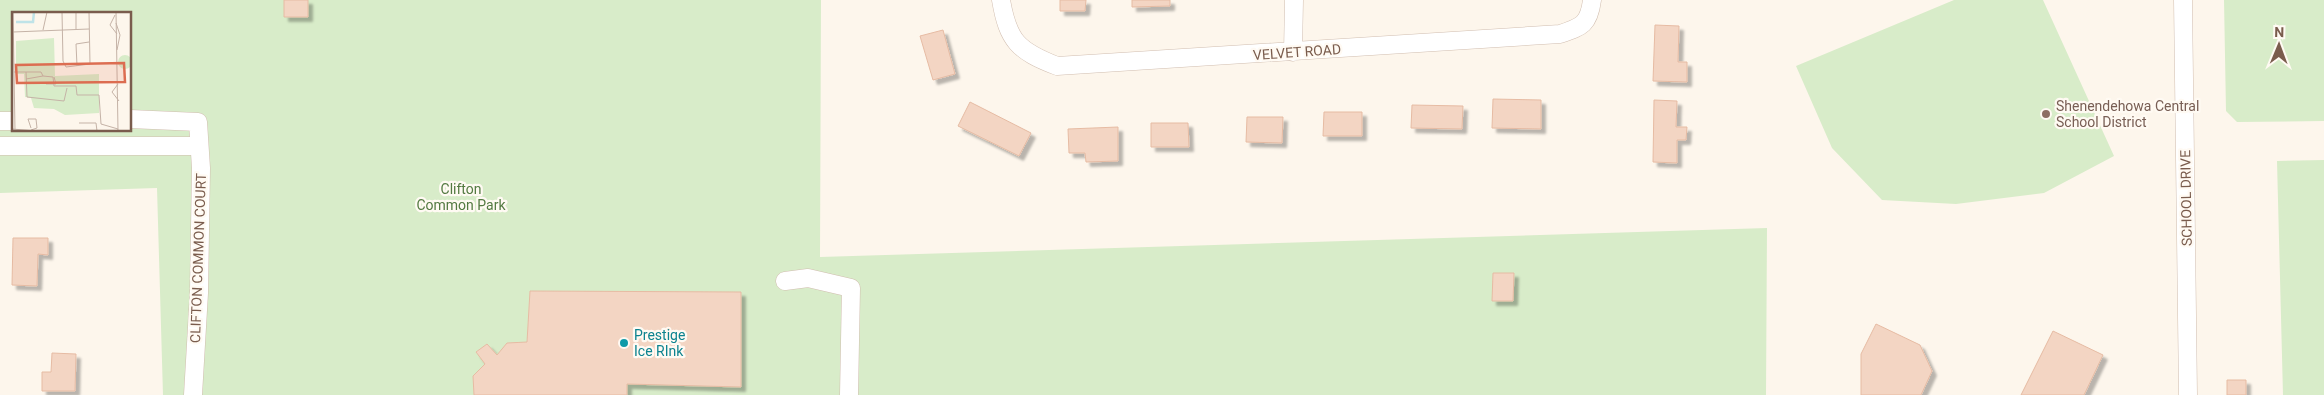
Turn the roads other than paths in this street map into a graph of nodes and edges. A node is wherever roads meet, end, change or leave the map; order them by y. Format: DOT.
graph roads {
  1 [pos="1001,0"];
  2 [pos="1294,0"];
  3 [pos="1592,0"];
  4 [pos="2183,0"];
  5 [pos="1293,52"];
  6 [pos="131,120"];
  7 [pos="0,146"];
  8 [pos="198,146"];
  9 [pos="785,281"];
  10 [pos="193,395"];
  11 [pos="849,395"];
  12 [pos="2188,395"];
  1 -- 5 [label="street, VELVET ROAD"];
  2 -- 5 [label="street"];
  3 -- 5 [label="street, VELVET ROAD"];
  4 -- 12 [label="street, SCHOOL DRIVE"];
  6 -- 8 [label="street, CLIFTON COMMON COURT"];
  7 -- 8 [label="street"];
  8 -- 10 [label="street, CLIFTON COMMON COURT"];
  9 -- 11 [label="street"];
}
